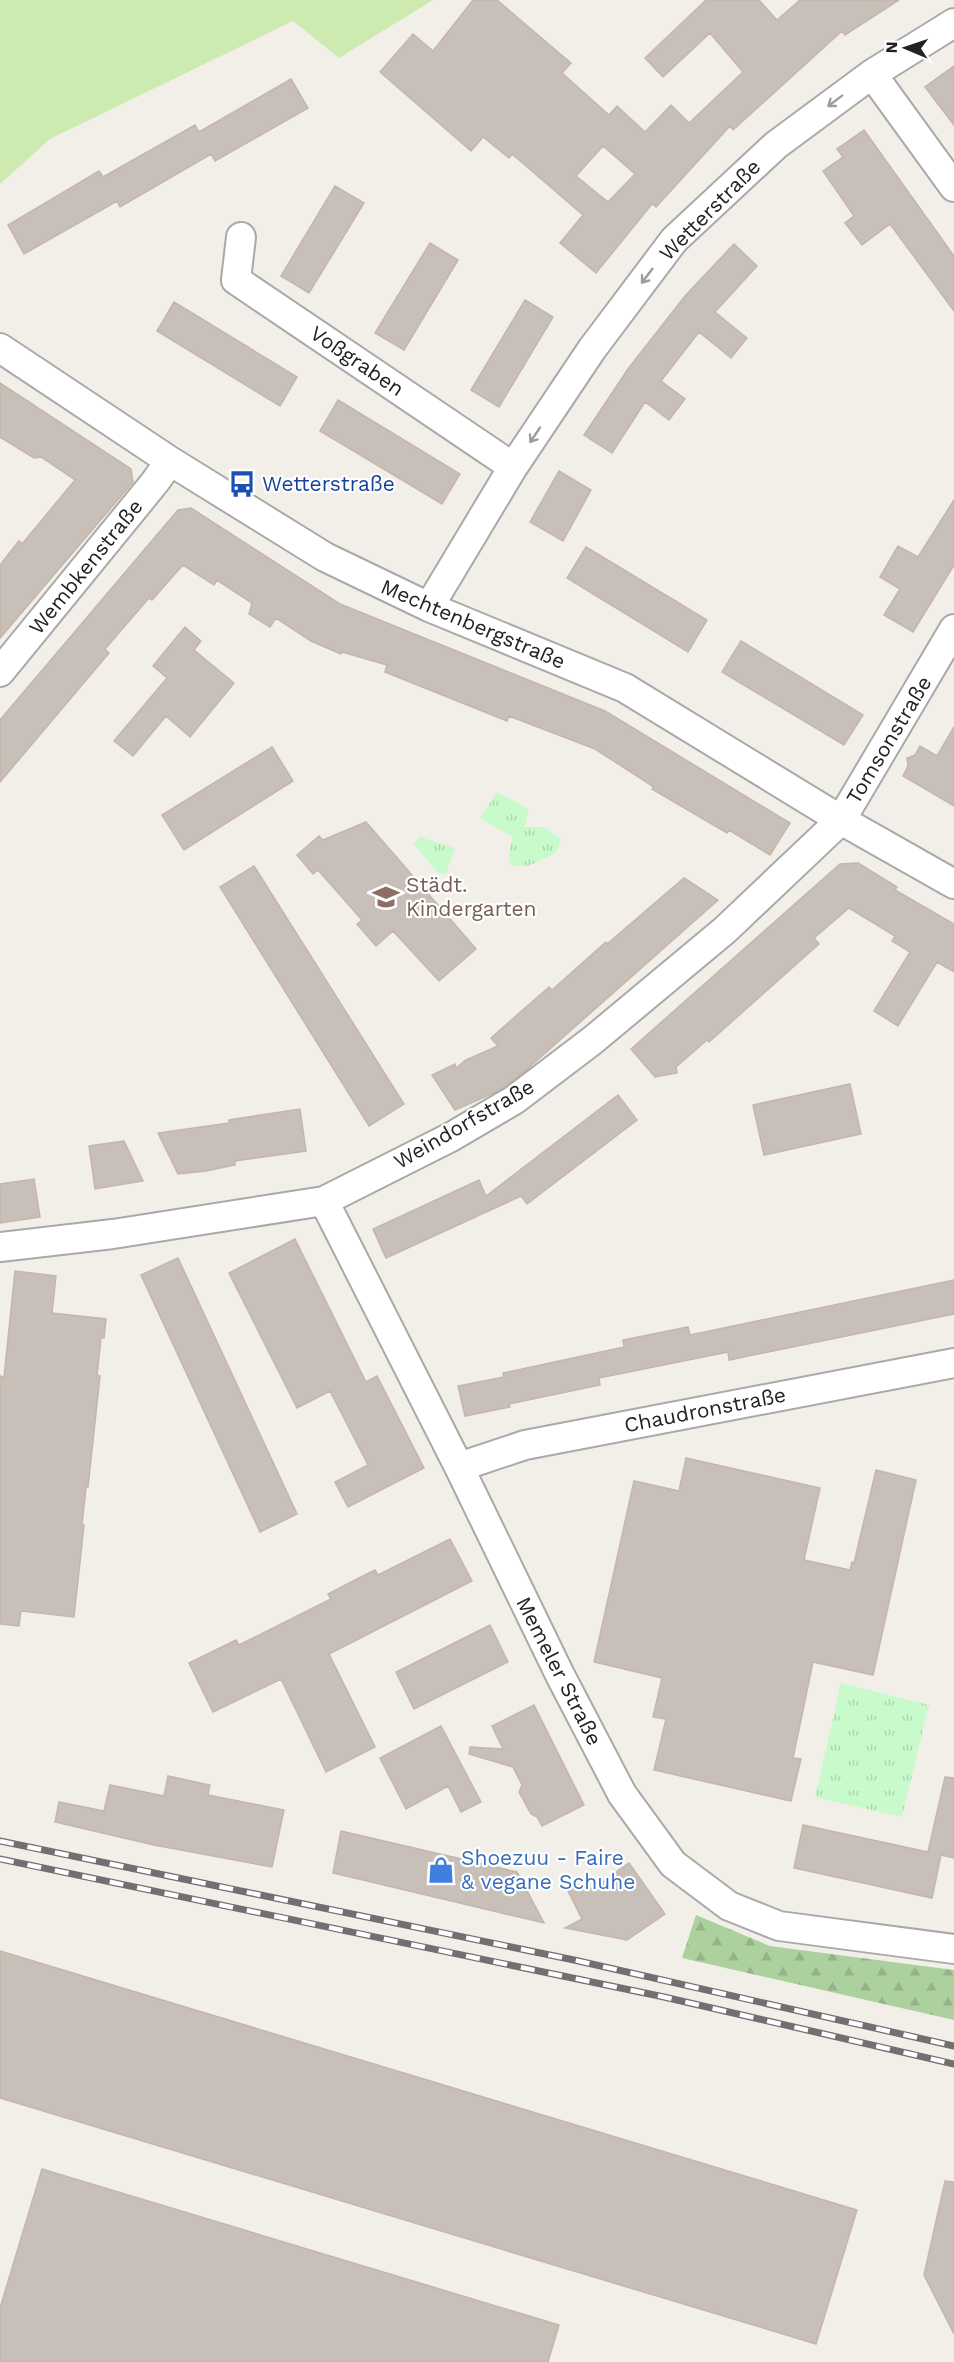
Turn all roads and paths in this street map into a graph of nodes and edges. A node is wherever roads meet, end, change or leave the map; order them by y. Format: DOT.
graph roads {
  1 [pos="954,22"];
  2 [pos="872,74"];
  3 [pos="954,187"];
  4 [pos="241,237"];
  5 [pos="0,348"];
  6 [pos="170,460"];
  7 [pos="513,467"];
  8 [pos="429,607"];
  9 [pos="954,629"];
  10 [pos="0,672"];
  11 [pos="841,820"];
  12 [pos="954,884"];
  13 [pos="324,1201"];
  14 [pos="0,1247"];
  15 [pos="954,1363"];
  16 [pos="459,1467"];
  17 [pos="954,1949"];
  1 -- 2 [label="street, Wetterstraße"];
  2 -- 3 [label="street"];
  2 -- 7 [label="street, Wetterstraße, one-way"];
  4 -- 7 [label="street, Voßgraben"];
  5 -- 6 [label="street, Mechtenbergstraße"];
  6 -- 8 [label="street, Mechtenbergstraße"];
  6 -- 10 [label="street, Wembkenstraße"];
  7 -- 8 [label="street, Wetterstraße"];
  8 -- 11 [label="street, Mechtenbergstraße"];
  9 -- 11 [label="street, Tomsonstraße"];
  11 -- 12 [label="street, Mechtenbergstraße"];
  11 -- 13 [label="street, Weindorfstraße"];
  13 -- 14 [label="street, Weindorfstraße"];
  13 -- 16 [label="street, Memeler Straße"];
  15 -- 16 [label="street, Chaudronstraße"];
  16 -- 17 [label="street, Memeler Straße"];
}
